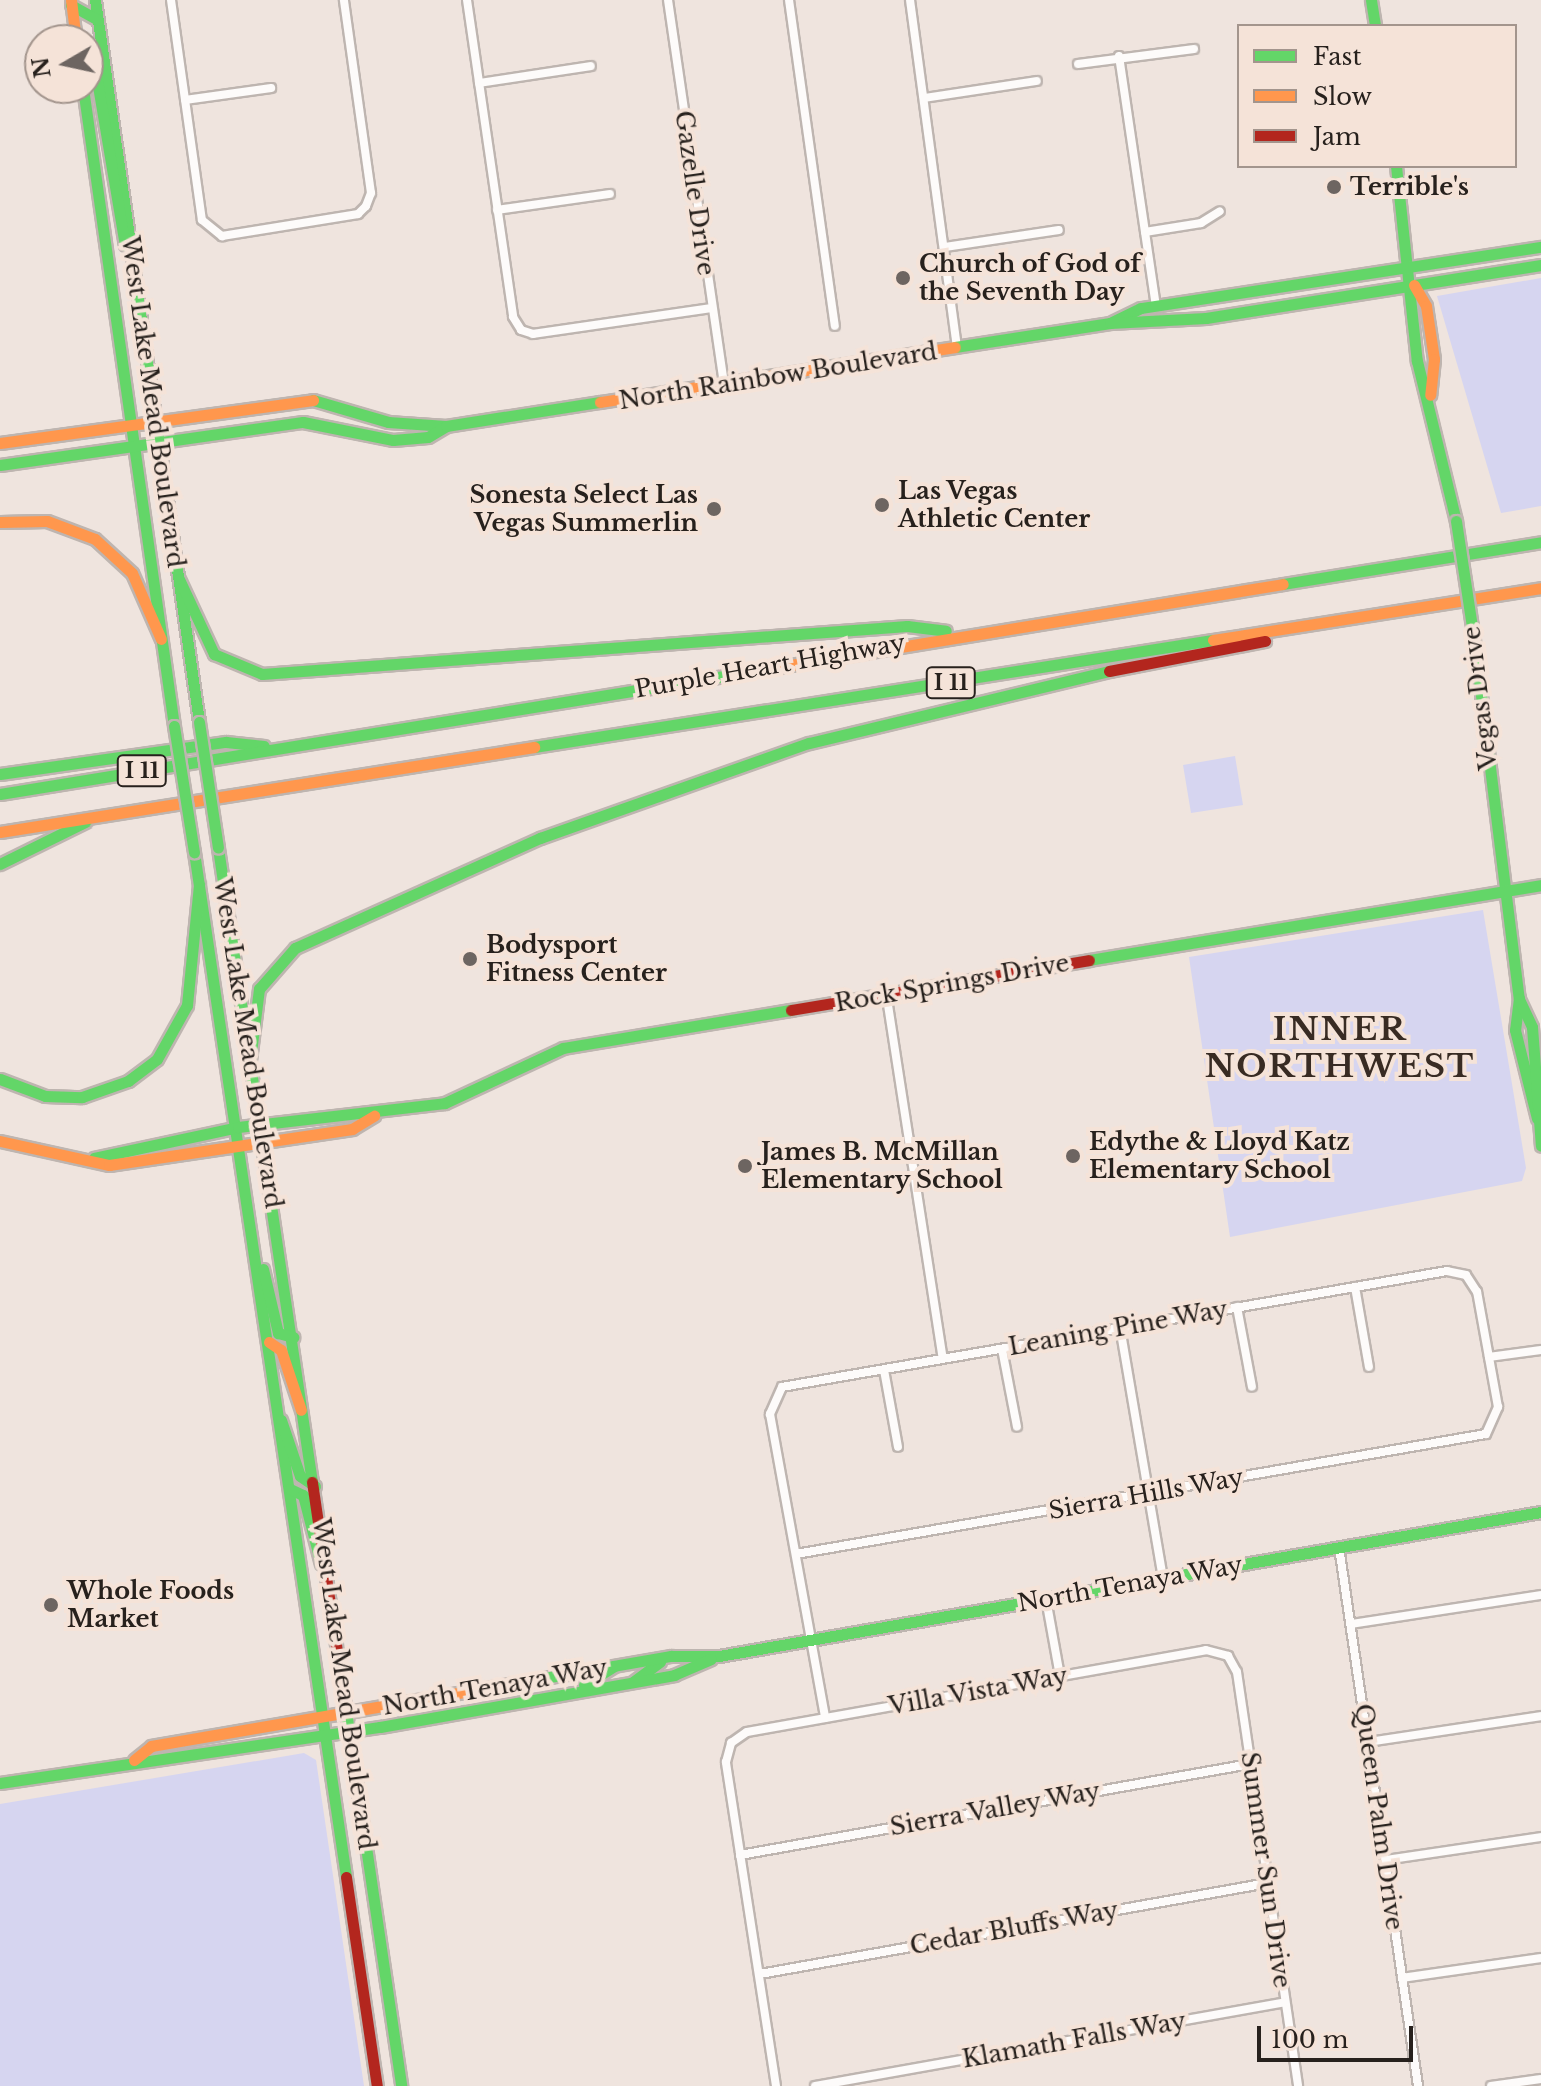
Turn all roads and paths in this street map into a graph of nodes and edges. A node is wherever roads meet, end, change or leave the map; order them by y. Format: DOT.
graph roads {
  1 [pos="95,0"];
  2 [pos="171,0"];
  3 [pos="344,0"];
  4 [pos="467,0"];
  5 [pos="668,0"];
  6 [pos="789,0"];
  7 [pos="910,0"];
  8 [pos="1371,0"];
  9 [pos="71,3"];
  10 [pos="98,20"];
  11 [pos="74,24"];
  12 [pos="99,24"];
  13 [pos="1375,24"];
  14 [pos="1194,49"];
  15 [pos="1119,56"];
  16 [pos="104,61"];
  17 [pos="1078,64"];
  18 [pos="591,66"];
  19 [pos="1037,81"];
  20 [pos="479,83"];
  21 [pos="271,88"];
  22 [pos="924,98"];
  23 [pos="185,100"];
  24 [pos="85,104"];
  25 [pos="101,104"];
  26 [pos="108,155"];
  27 [pos="92,157"];
  28 [pos="1396,168"];
  29 [pos="610,194"];
  30 [pos="497,210"];
  31 [pos="1220,211"];
  32 [pos="1059,230"];
  33 [pos="1145,232"];
  34 [pos="945,247"];
  35 [pos="1541,247"];
  36 [pos="1541,265"];
  37 [pos="1411,267"];
  38 [pos="136,283"];
  39 [pos="1414,285"];
  40 [pos="1156,306"];
  41 [pos="711,308"];
  42 [pos="1110,323"];
  43 [pos="835,326"];
  44 [pos="957,347"];
  45 [pos="724,385"];
  46 [pos="1429,399"];
  47 [pos="155,422"];
  48 [pos="127,425"];
  49 [pos="446,426"];
  50 [pos="0,443"];
  51 [pos="158,444"];
  52 [pos="130,447"];
  53 [pos="0,465"];
  54 [pos="0,522"];
  55 [pos="1541,542"];
  56 [pos="179,579"];
  57 [pos="1541,588"];
  58 [pos="1367,616"];
  59 [pos="962,633"];
  60 [pos="161,639"];
  61 [pos="284,748"];
  62 [pos="0,774"];
  63 [pos="0,794"];
  64 [pos="93,817"];
  65 [pos="0,832"];
  66 [pos="0,864"];
  67 [pos="199,885"];
  68 [pos="1541,885"];
  69 [pos="1503,891"];
  70 [pos="886,992"];
  71 [pos="250,1060"];
  72 [pos="0,1079"];
  73 [pos="374,1116"];
  74 [pos="238,1127"];
  75 [pos="260,1127"];
  76 [pos="0,1141"];
  77 [pos="240,1144"];
  78 [pos="263,1144"];
  79 [pos="1541,1146"];
  80 [pos="94,1158"];
  81 [pos="255,1251"];
  82 [pos="1355,1287"];
  83 [pos="1237,1307"];
  84 [pos="1120,1327"];
  85 [pos="293,1337"];
  86 [pos="269,1342"];
  87 [pos="1002,1349"];
  88 [pos="1541,1350"];
  89 [pos="1489,1357"];
  90 [pos="943,1359"];
  91 [pos="1369,1367"];
  92 [pos="884,1370"];
  93 [pos="1252,1387"];
  94 [pos="305,1416"];
  95 [pos="280,1417"];
  96 [pos="1017,1427"];
  97 [pos="898,1447"];
  98 [pos="315,1486"];
  99 [pos="290,1489"];
  100 [pos="1149,1494"];
  101 [pos="1541,1512"];
  102 [pos="1339,1547"];
  103 [pos="796,1554"];
  104 [pos="1163,1578"];
  105 [pos="330,1590"];
  106 [pos="1541,1595"];
  107 [pos="1046,1599"];
  108 [pos="1351,1624"];
  109 [pos="810,1641"];
  110 [pos="671,1656"];
  111 [pos="719,1656"];
  112 [pos="1228,1656"];
  113 [pos="615,1666"];
  114 [pos="1060,1676"];
  115 [pos="633,1682"];
  116 [pos="557,1696"];
  117 [pos="349,1712"];
  118 [pos="323,1716"];
  119 [pos="1541,1716"];
  120 [pos="825,1718"];
  121 [pos="352,1731"];
  122 [pos="326,1735"];
  123 [pos="1368,1742"];
  124 [pos="134,1760"];
  125 [pos="1250,1764"];
  126 [pos="0,1783"];
  127 [pos="1541,1837"];
  128 [pos="740,1855"];
  129 [pos="1385,1860"];
  130 [pos="1268,1883"];
  131 [pos="1541,1958"];
  132 [pos="760,1974"];
  133 [pos="384,1976"];
  134 [pos="1402,1978"];
  135 [pos="362,1979"];
  136 [pos="1285,2002"];
  137 [pos="1541,2079"];
  138 [pos="377,2086"];
  139 [pos="401,2086"];
  140 [pos="776,2086"];
  141 [pos="815,2086"];
  142 [pos="1298,2086"];
  143 [pos="1418,2086"];
  144 [pos="1491,2086"];
  1 -- 10 [label="main road, West Lake Mead Boulevard"];
  2 -- 23 [label="street"];
  3 -- 23 [label="street"];
  4 -- 20 [label="street"];
  5 -- 41 [label="street, Gazelle Drive"];
  6 -- 43 [label="street"];
  7 -- 22 [label="street"];
  8 -- 13 [label="main road"];
  9 -- 10 [label="main road"];
  9 -- 11 [label="main road"];
  10 -- 12 [label="main road, West Lake Mead Boulevard"];
  14 -- 15 [label="street"];
  15 -- 17 [label="street"];
  15 -- 33 [label="street"];
  16 -- 38 [label="main road, West Lake Mead Boulevard"];
  18 -- 20 [label="street"];
  19 -- 22 [label="street"];
  20 -- 30 [label="street"];
  21 -- 23 [label="street"];
  22 -- 34 [label="street"];
  24 -- 27 [label="main road, West Lake Mead Boulevard"];
  25 -- 26 [label="main road"];
  26 -- 27 [label="main road"];
  26 -- 38 [label="main road"];
  27 -- 48 [label="main road, West Lake Mead Boulevard"];
  28 -- 37 [label="main road, Vegas Drive"];
  29 -- 30 [label="street"];
  30 -- 41 [label="street"];
  31 -- 33 [label="street"];
  32 -- 34 [label="street"];
  33 -- 40 [label="street"];
  34 -- 44 [label="street"];
  35 -- 37 [label="main road, North Rainbow Boulevard"];
  36 -- 39 [label="main road, North Rainbow Boulevard"];
  37 -- 39 [label="main road, Vegas Drive"];
  37 -- 40 [label="main road, North Rainbow Boulevard"];
  38 -- 47 [label="main road, West Lake Mead Boulevard"];
  39 -- 42 [label="main road, North Rainbow Boulevard"];
  39 -- 46 [label="main road, Vegas Drive"];
  39 -- 46 [label="main road, Vegas Drive"];
  40 -- 42 [label="main road, North Rainbow Boulevard"];
  41 -- 45 [label="street, Gazelle Drive"];
  42 -- 44 [label="main road, North Rainbow Boulevard"];
  44 -- 45 [label="main road, North Rainbow Boulevard"];
  45 -- 49 [label="main road, North Rainbow Boulevard"];
  46 -- 69 [label="main road, Vegas Drive, bridge"];
  47 -- 48 [label="main road, North Rainbow Boulevard"];
  47 -- 49 [label="main road, North Rainbow Boulevard"];
  47 -- 51 [label="main road, West Lake Mead Boulevard"];
  48 -- 50 [label="main road, North Rainbow Boulevard"];
  48 -- 52 [label="main road, West Lake Mead Boulevard"];
  49 -- 51 [label="main road, North Rainbow Boulevard"];
  51 -- 52 [label="main road, North Rainbow Boulevard"];
  51 -- 56 [label="main road, West Lake Mead Boulevard"];
  52 -- 53 [label="main road, North Rainbow Boulevard"];
  52 -- 60 [label="main road, West Lake Mead Boulevard"];
  54 -- 60 [label="main road"];
  55 -- 59 [label="main road, Purple Heart Highway / I 11"];
  56 -- 59 [label="main road"];
  56 -- 71 [label="main road, West Lake Mead Boulevard, bridge"];
  57 -- 58 [label="main road, Purple Heart Highway / I 11"];
  58 -- 64 [label="main road, Purple Heart Highway / I 11"];
  58 -- 71 [label="main road"];
  59 -- 61 [label="main road, Purple Heart Highway / I 11"];
  60 -- 67 [label="main road, West Lake Mead Boulevard, bridge"];
  61 -- 62 [label="main road"];
  61 -- 63 [label="main road, Purple Heart Highway / I 11"];
  64 -- 65 [label="main road, Purple Heart Highway / I 11"];
  64 -- 66 [label="main road"];
  67 -- 72 [label="main road"];
  67 -- 74 [label="main road, West Lake Mead Boulevard"];
  68 -- 69 [label="main road, Rock Springs Drive"];
  69 -- 70 [label="main road, Rock Springs Drive"];
  69 -- 79 [label="main road, Vegas Drive"];
  70 -- 73 [label="main road, Rock Springs Drive"];
  70 -- 90 [label="street"];
  71 -- 75 [label="main road, West Lake Mead Boulevard"];
  73 -- 75 [label="main road, Rock Springs Drive"];
  73 -- 78 [label="main road, Rock Springs Drive"];
  74 -- 75 [label="main road, Rock Springs Drive"];
  74 -- 77 [label="main road, West Lake Mead Boulevard"];
  74 -- 80 [label="main road, Rock Springs Drive"];
  75 -- 78 [label="main road, West Lake Mead Boulevard"];
  76 -- 80 [label="main road, Rock Springs Drive"];
  77 -- 78 [label="main road, Rock Springs Drive"];
  77 -- 80 [label="main road, Rock Springs Drive"];
  77 -- 81 [label="main road, West Lake Mead Boulevard"];
  78 -- 85 [label="main road, West Lake Mead Boulevard"];
  81 -- 85 [label="main road"];
  81 -- 86 [label="main road, West Lake Mead Boulevard"];
  82 -- 83 [label="street, Leaning Pine Way"];
  82 -- 89 [label="street, Leaning Pine Way"];
  82 -- 91 [label="street"];
  83 -- 84 [label="street, Leaning Pine Way"];
  83 -- 93 [label="street"];
  84 -- 87 [label="street, Leaning Pine Way"];
  84 -- 100 [label="street"];
  85 -- 94 [label="main road, West Lake Mead Boulevard"];
  86 -- 94 [label="main road"];
  86 -- 95 [label="main road, West Lake Mead Boulevard"];
  87 -- 90 [label="street, Leaning Pine Way"];
  87 -- 96 [label="street"];
  88 -- 89 [label="street"];
  89 -- 100 [label="street, Sierra Hills Way"];
  90 -- 92 [label="street, Leaning Pine Way"];
  92 -- 97 [label="street"];
  92 -- 103 [label="street, Leaning Pine Way"];
  94 -- 98 [label="main road, West Lake Mead Boulevard"];
  95 -- 98 [label="main road"];
  95 -- 99 [label="main road, West Lake Mead Boulevard"];
  98 -- 105 [label="main road, West Lake Mead Boulevard"];
  99 -- 105 [label="main road"];
  99 -- 118 [label="main road, West Lake Mead Boulevard"];
  100 -- 103 [label="street, Sierra Hills Way"];
  100 -- 104 [label="street"];
  101 -- 102 [label="main road, North Tenaya Way"];
  102 -- 104 [label="main road, North Tenaya Way"];
  102 -- 108 [label="street, Queen Palm Drive"];
  103 -- 109 [label="street"];
  104 -- 107 [label="main road, North Tenaya Way"];
  105 -- 117 [label="main road, West Lake Mead Boulevard"];
  106 -- 108 [label="street"];
  107 -- 109 [label="main road, North Tenaya Way"];
  107 -- 114 [label="street"];
  108 -- 123 [label="street, Queen Palm Drive"];
  109 -- 111 [label="main road, North Tenaya Way"];
  109 -- 120 [label="street"];
  110 -- 111 [label="main road, North Tenaya Way"];
  110 -- 113 [label="main road, North Tenaya Way"];
  110 -- 115 [label="main road"];
  111 -- 115 [label="main road, North Tenaya Way"];
  112 -- 114 [label="street, Villa Vista Way"];
  112 -- 125 [label="street, Summer Sun Drive"];
  113 -- 116 [label="main road"];
  113 -- 117 [label="main road, North Tenaya Way"];
  114 -- 120 [label="street, Villa Vista Way"];
  115 -- 116 [label="main road, North Tenaya Way"];
  116 -- 121 [label="main road, North Tenaya Way"];
  117 -- 118 [label="main road, North Tenaya Way"];
  117 -- 121 [label="main road, West Lake Mead Boulevard"];
  118 -- 122 [label="main road, West Lake Mead Boulevard"];
  118 -- 124 [label="main road, North Tenaya Way"];
  119 -- 123 [label="street"];
  120 -- 128 [label="street, Villa Vista Way"];
  121 -- 122 [label="main road, North Tenaya Way"];
  121 -- 133 [label="main road, West Lake Mead Boulevard"];
  122 -- 124 [label="main road, North Tenaya Way"];
  122 -- 135 [label="main road, West Lake Mead Boulevard"];
  123 -- 129 [label="street, Queen Palm Drive"];
  124 -- 126 [label="main road, North Tenaya Way"];
  125 -- 128 [label="street, Sierra Valley Way"];
  125 -- 130 [label="street, Summer Sun Drive"];
  127 -- 129 [label="street"];
  128 -- 132 [label="street"];
  129 -- 134 [label="street, Queen Palm Drive"];
  130 -- 132 [label="street, Cedar Bluffs Way"];
  130 -- 136 [label="street, Summer Sun Drive"];
  131 -- 134 [label="street"];
  132 -- 140 [label="street"];
  133 -- 135 [label="main road"];
  133 -- 139 [label="main road, West Lake Mead Boulevard"];
  134 -- 143 [label="street, Queen Palm Drive"];
  135 -- 138 [label="main road, West Lake Mead Boulevard"];
  136 -- 141 [label="street, Klamath Falls Way"];
  136 -- 142 [label="street, Summer Sun Drive"];
  137 -- 144 [label="street"];
}
